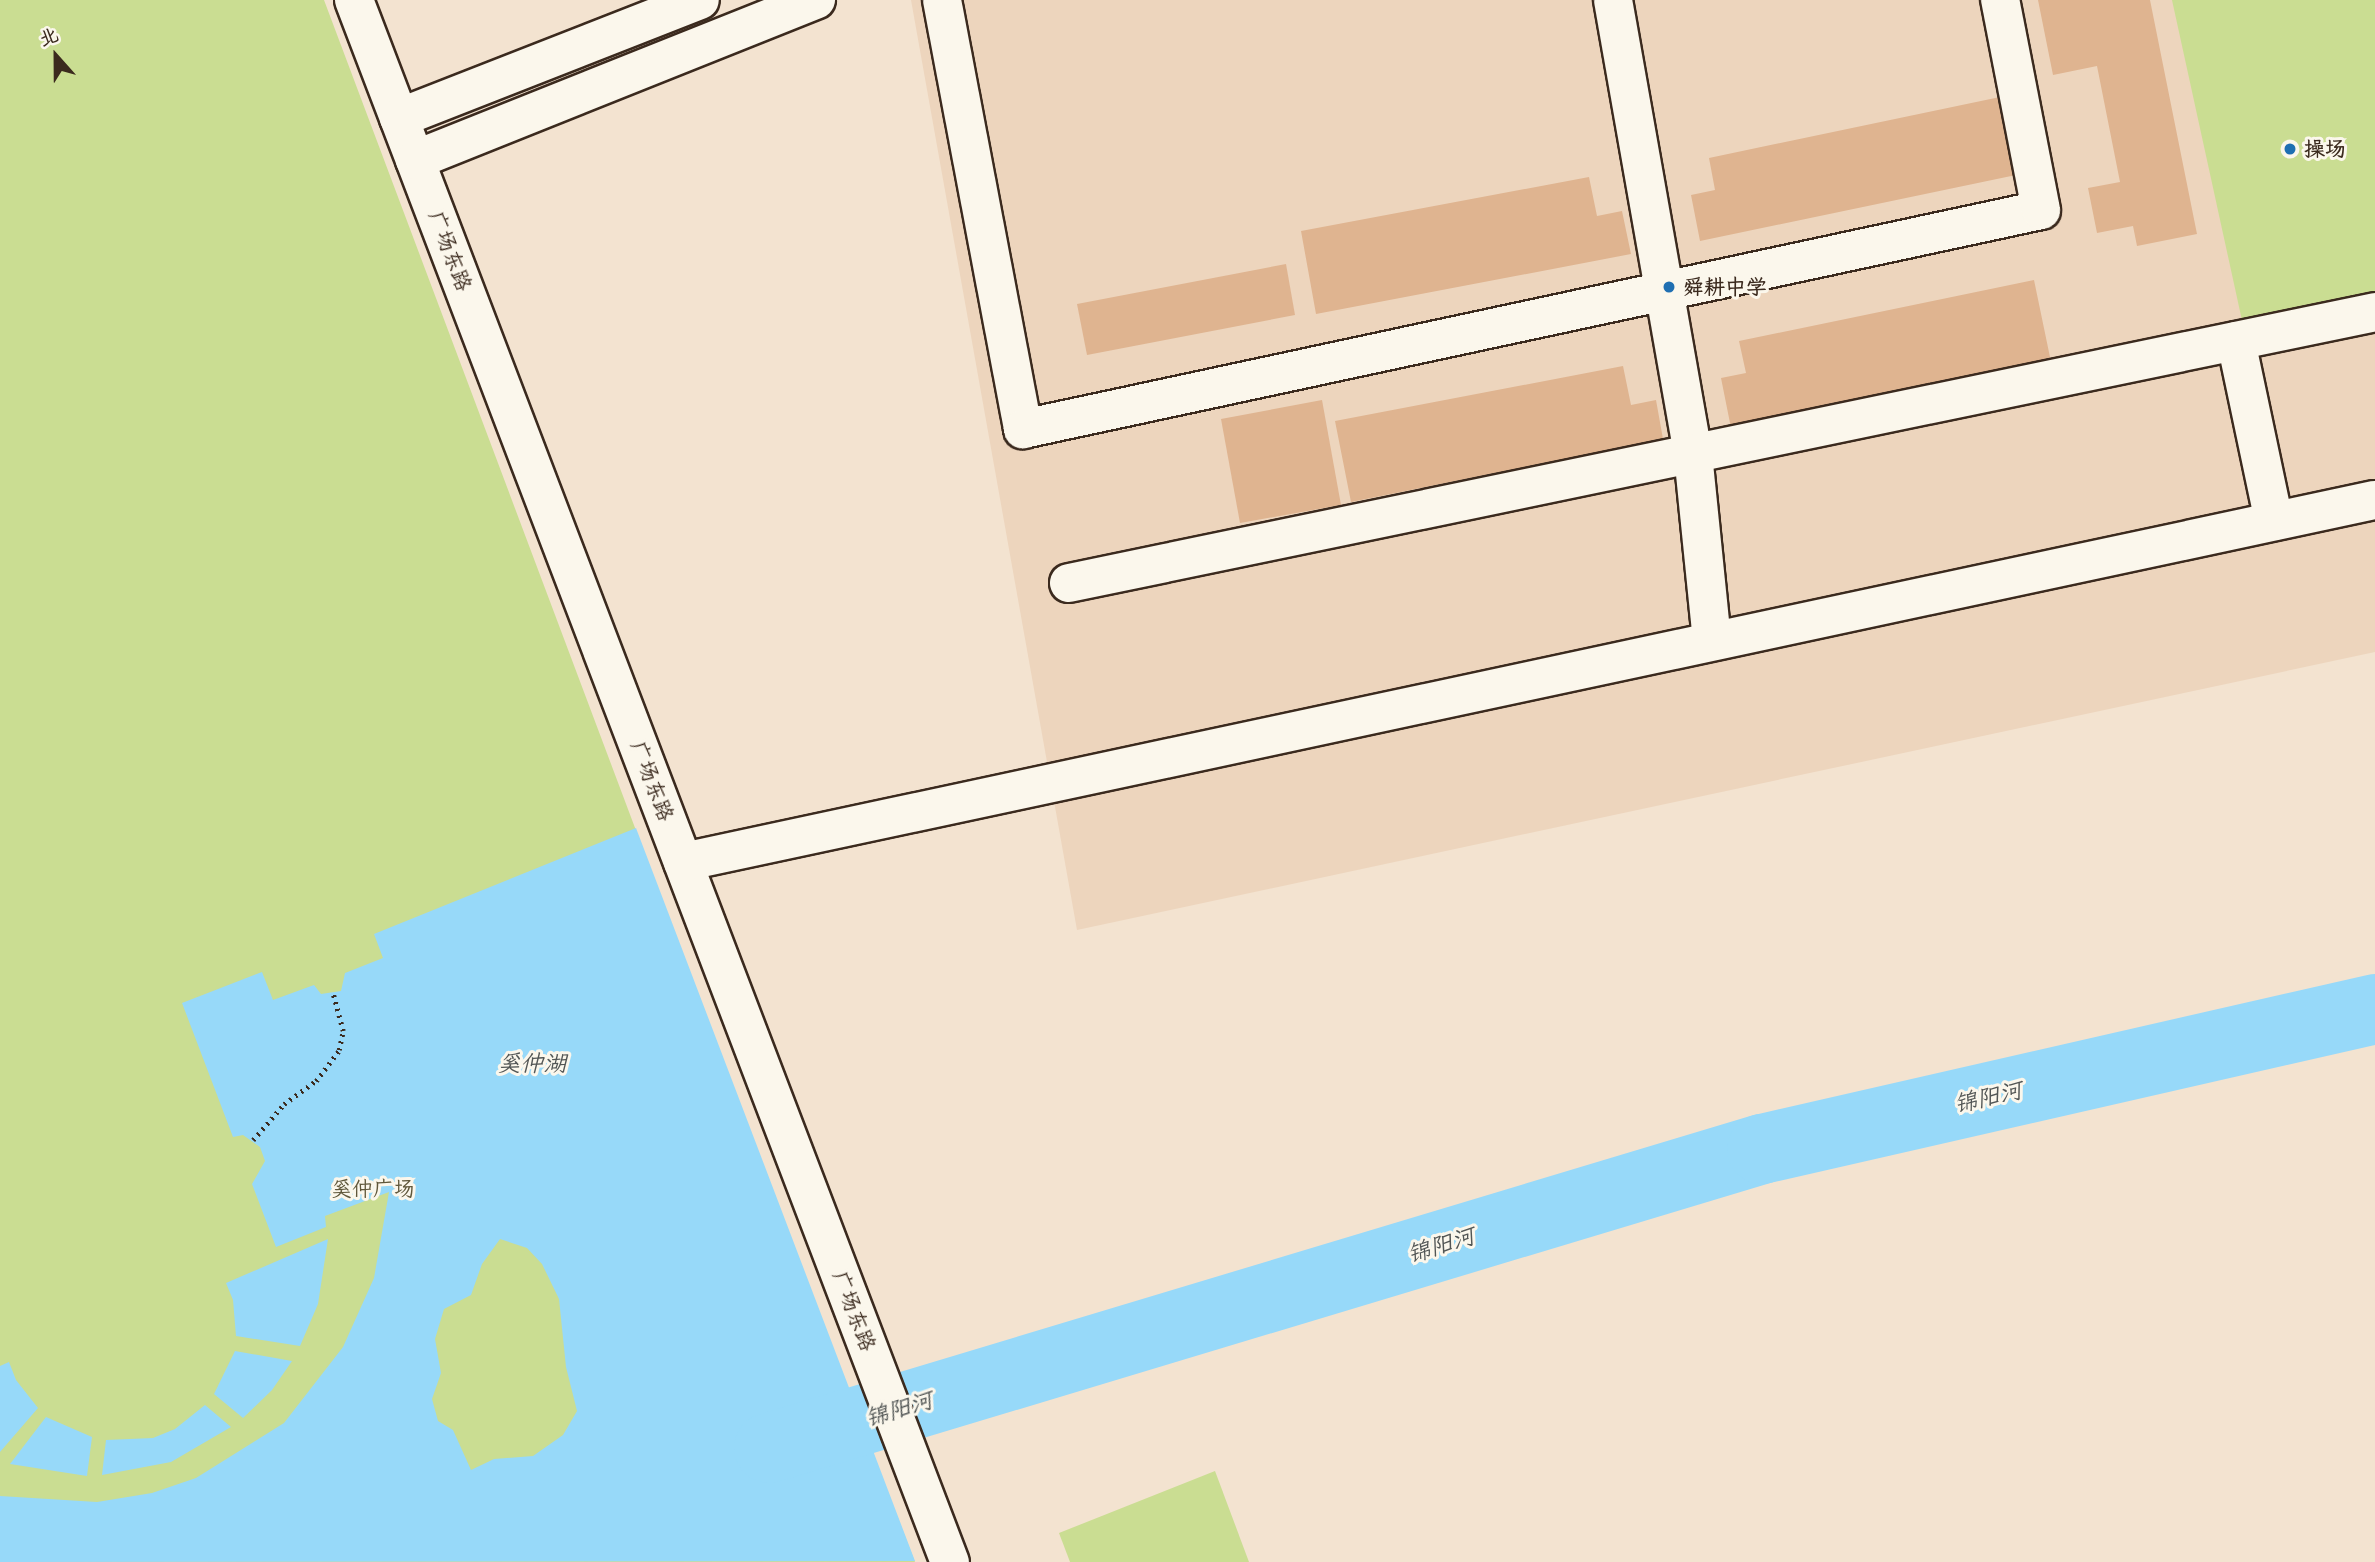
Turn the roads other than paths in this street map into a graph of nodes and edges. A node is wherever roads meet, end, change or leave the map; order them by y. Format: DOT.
graph roads {
  1 [pos="354,0"];
  2 [pos="700,0"];
  3 [pos="816,0"];
  4 [pos="942,0"];
  5 [pos="1613,0"];
  6 [pos="2000,0"];
  7 [pos="399,118"];
  8 [pos="415,160"];
  9 [pos="1664,290"];
  10 [pos="2375,312"];
  11 [pos="2236,341"];
  12 [pos="1693,454"];
  13 [pos="2375,500"];
  14 [pos="2274,521"];
  15 [pos="1069,583"];
  16 [pos="1712,640"];
  17 [pos="683,862"];
  18 [pos="947,1555"];
  1 -- 7 [label="street, 广场东路"];
  2 -- 7 [label="street"];
  3 -- 8 [label="street"];
  4 -- 9 [label="street"];
  5 -- 9 [label="street"];
  6 -- 9 [label="street"];
  7 -- 8 [label="street, 广场东路"];
  8 -- 17 [label="street, 广场东路"];
  9 -- 12 [label="street"];
  10 -- 11 [label="street"];
  11 -- 12 [label="street"];
  11 -- 14 [label="street"];
  12 -- 15 [label="street"];
  12 -- 16 [label="street"];
  13 -- 14 [label="street"];
  14 -- 16 [label="street"];
  16 -- 17 [label="street"];
  17 -- 18 [label="street, 广场东路"];
}
